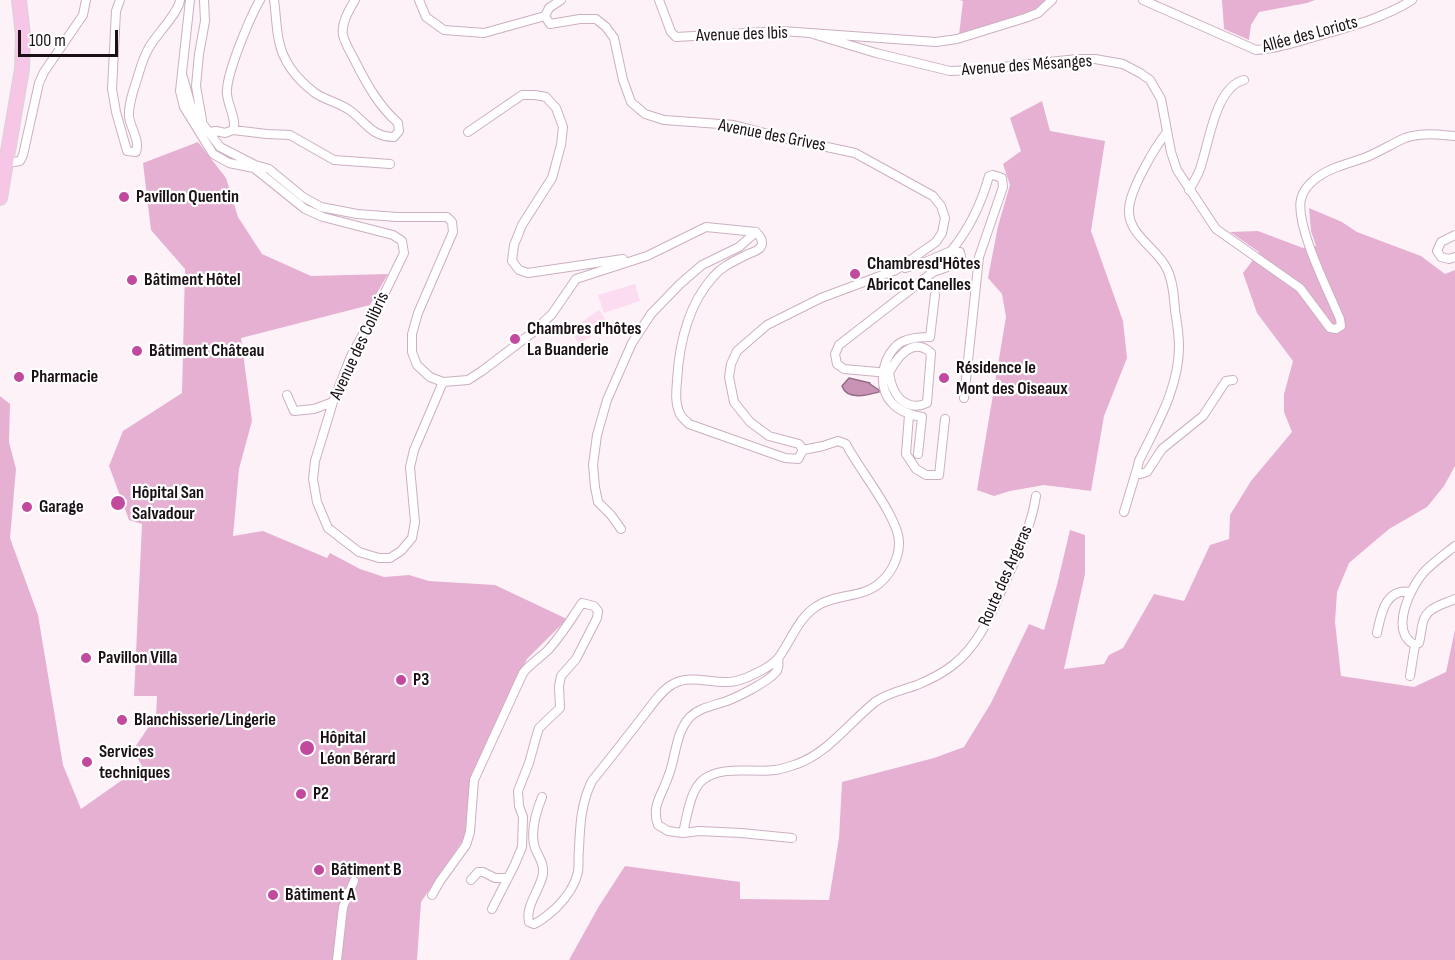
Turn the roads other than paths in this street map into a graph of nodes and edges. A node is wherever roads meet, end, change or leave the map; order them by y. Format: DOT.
graph roads {
  1 [pos="19,0"];
  2 [pos="86,0"];
  3 [pos="120,0"];
  4 [pos="180,0"];
  5 [pos="190,0"];
  6 [pos="204,0"];
  7 [pos="260,0"];
  8 [pos="274,0"];
  9 [pos="355,0"];
  10 [pos="420,0"];
  11 [pos="561,0"];
  12 [pos="659,0"];
  13 [pos="1052,0"];
  14 [pos="1143,0"];
  15 [pos="1412,0"];
  16 [pos="545,16"];
  17 [pos="813,34"];
  18 [pos="1244,80"];
  19 [pos="200,127"];
  20 [pos="233,130"];
  21 [pos="208,132"];
  22 [pos="468,132"];
  23 [pos="1167,132"];
  24 [pos="1455,136"];
  25 [pos="9,161"];
  26 [pos="390,164"];
  27 [pos="255,167"];
  28 [pos="1189,190"];
  29 [pos="1,201"];
  30 [pos="756,232"];
  31 [pos="1455,235"];
  32 [pos="951,251"];
  33 [pos="647,256"];
  34 [pos="1455,257"];
  35 [pos="896,270"];
  36 [pos="935,295"];
  37 [pos="886,373"];
  38 [pos="1233,380"];
  39 [pos="443,382"];
  40 [pos="286,395"];
  41 [pos="964,398"];
  42 [pos="333,402"];
  43 [pos="909,415"];
  44 [pos="945,419"];
  45 [pos="803,450"];
  46 [pos="918,454"];
  47 [pos="1137,470"];
  48 [pos="1036,496"];
  49 [pos="1124,513"];
  50 [pos="621,529"];
  51 [pos="1455,546"];
  52 [pos="1411,592"];
  53 [pos="1455,599"];
  54 [pos="1377,633"];
  55 [pos="1415,645"];
  56 [pos="778,659"];
  57 [pos="1410,675"];
  58 [pos="542,798"];
  59 [pos="523,817"];
  60 [pos="535,821"];
  61 [pos="683,833"];
  62 [pos="792,838"];
  63 [pos="508,878"];
  64 [pos="471,880"];
  65 [pos="354,881"];
  66 [pos="432,895"];
  67 [pos="492,909"];
  68 [pos="337,960"];
  1 -- 25 [label="main road"];
  2 -- 25 [label="street"];
  3 -- 4 [label="street"];
  5 -- 19 [label="street"];
  6 -- 19 [label="street"];
  7 -- 20 [label="street"];
  8 -- 9 [label="street"];
  10 -- 16 [label="street"];
  11 -- 16 [label="street"];
  12 -- 17 [label="street, Avenue des Ibis"];
  13 -- 17 [label="street"];
  14 -- 15 [label="street, Allée des Loriots"];
  16 -- 35 [label="street, Avenue des Grives"];
  17 -- 23 [label="street, Avenue des Mésanges"];
  18 -- 28 [label="street"];
  19 -- 21 [label="street"];
  19 -- 27 [label="street, Avenue des Colibris"];
  20 -- 21 [label="street"];
  20 -- 26 [label="street"];
  21 -- 27 [label="street"];
  22 -- 33 [label="street"];
  23 -- 28 [label="street, Avenue des Mésanges"];
  23 -- 47 [label="street"];
  24 -- 28 [label="street, Avenue des Mésanges"];
  25 -- 29 [label="main road"];
  27 -- 39 [label="street"];
  27 -- 42 [label="street, Avenue des Colibris"];
  30 -- 33 [label="street"];
  30 -- 45 [label="street"];
  30 -- 50 [label="street"];
  31 -- 34 [label="street"];
  32 -- 35 [label="street"];
  32 -- 37 [label="street"];
  32 -- 41 [label="street"];
  33 -- 39 [label="street"];
  35 -- 45 [label="street"];
  36 -- 37 [label="street"];
  37 -- 37 [label="street"];
  37 -- 43 [label="street"];
  38 -- 47 [label="street"];
  39 -- 42 [label="street, Avenue des Colibris"];
  40 -- 42 [label="street"];
  43 -- 44 [label="street"];
  43 -- 46 [label="street"];
  45 -- 56 [label="street"];
  47 -- 49 [label="street"];
  48 -- 61 [label="street, Route des Argeras"];
  51 -- 52 [label="street"];
  52 -- 54 [label="street"];
  52 -- 55 [label="street"];
  53 -- 55 [label="street"];
  55 -- 57 [label="street"];
  56 -- 60 [label="street"];
  56 -- 61 [label="street"];
  58 -- 60 [label="street"];
  59 -- 60 [label="street"];
  59 -- 63 [label="street"];
  59 -- 66 [label="street"];
  61 -- 62 [label="street"];
  63 -- 64 [label="street"];
  63 -- 67 [label="street"];
  65 -- 68 [label="street"];
}
